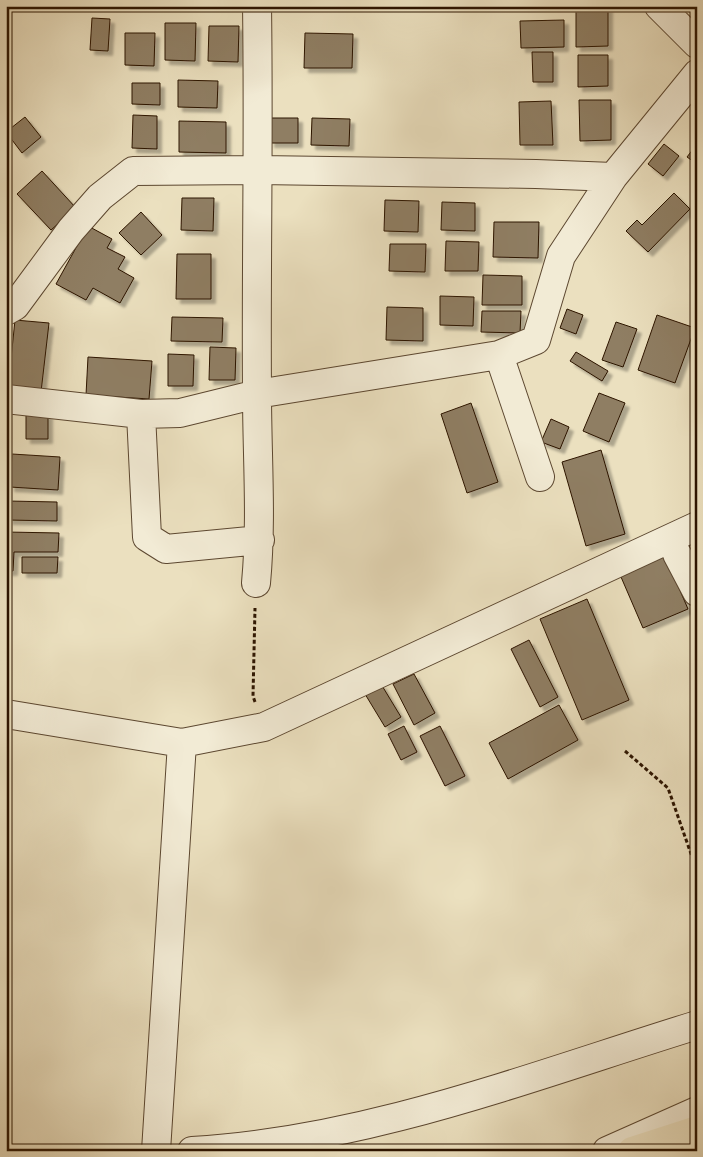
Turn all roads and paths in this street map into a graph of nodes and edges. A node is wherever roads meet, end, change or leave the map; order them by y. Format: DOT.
graph roads {
  1 [pos="257,6"];
  2 [pos="660,6"];
  3 [pos="697,44"];
  4 [pos="697,74"];
  5 [pos="259,170"];
  6 [pos="612,177"];
  7 [pos="6,311"];
  8 [pos="499,355"];
  9 [pos="257,394"];
  10 [pos="6,399"];
  11 [pos="141,414"];
  12 [pos="540,477"];
  13 [pos="697,526"];
  14 [pos="260,540"];
  15 [pos="677,554"];
  16 [pos="256,583"];
  17 [pos="697,592"];
  18 [pos="6,714"];
  19 [pos="264,726"];
  20 [pos="182,743"];
  21 [pos="625,751"];
  22 [pos="697,871"];
  23 [pos="697,1024"];
  24 [pos="697,1111"];
  25 [pos="697,1130"];
  26 [pos="242,1149"];
  27 [pos="156,1151"];
  28 [pos="192,1151"];
  29 [pos="607,1151"];
  30 [pos="632,1151"];
  1 -- 5 [label="street"];
  2 -- 3 [label="street"];
  4 -- 6 [label="street"];
  5 -- 6 [label="street"];
  5 -- 7 [label="street"];
  5 -- 9 [label="street"];
  6 -- 8 [label="street"];
  8 -- 9 [label="street"];
  8 -- 12 [label="street"];
  9 -- 11 [label="street"];
  9 -- 14 [label="street"];
  10 -- 11 [label="street"];
  11 -- 14 [label="street"];
  13 -- 19 [label="street"];
  14 -- 16 [label="street"];
  15 -- 17 [label="street"];
  16 -- 19 [label="path"];
  18 -- 20 [label="street"];
  19 -- 20 [label="street"];
  20 -- 27 [label="street"];
  21 -- 22 [label="path"];
  23 -- 26 [label="street"];
  24 -- 29 [label="street"];
  25 -- 30 [label="highway"];
  26 -- 28 [label="street"];
}
